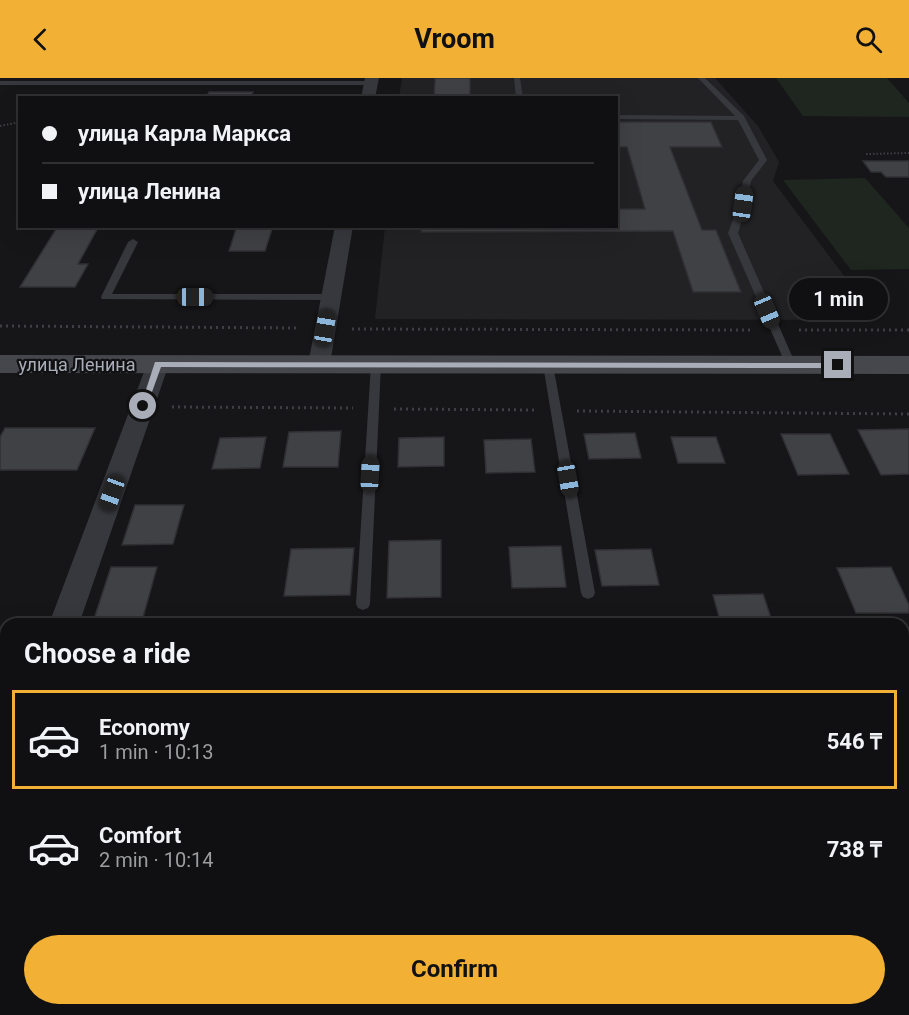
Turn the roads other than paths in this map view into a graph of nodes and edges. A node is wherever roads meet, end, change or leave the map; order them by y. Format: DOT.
graph roads {
  1 [pos="517,78"];
  2 [pos="701,78"];
  3 [pos="0,82"];
  4 [pos="370,86"];
  5 [pos="520,96"];
  6 [pos="618,117"];
  7 [pos="741,117"];
  8 [pos="344,228"];
  9 [pos="133,242"];
  10 [pos="330,297"];
  11 [pos="0,364"];
  12 [pos="158,364"];
  13 [pos="319,364"];
  14 [pos="376,364"];
  15 [pos="548,365"];
  16 [pos="791,365"];
  17 [pos="909,365"];
  18 [pos="588,593"];
  19 [pos="363,604"];
  20 [pos="66,618"];
  1 -- 5 [label="lane"];
  2 -- 7 [label="lane"];
  3 -- 4 [label="lane"];
  6 -- 7 [label="lane"];
  7 -- 16 [label="lane"];
  8 -- 10 [label="street"];
  9 -- 10 [label="lane"];
  10 -- 13 [label="street"];
  11 -- 12 [label="street, улица Ленина"];
  12 -- 13 [label="street, улица Ленина"];
  12 -- 20 [label="street"];
  13 -- 14 [label="street, улица Ленина"];
  14 -- 15 [label="street, улица Ленина"];
  14 -- 19 [label="lane"];
  15 -- 16 [label="street, улица Ленина"];
  15 -- 18 [label="lane"];
  16 -- 17 [label="street, улица Ленина"];
}
